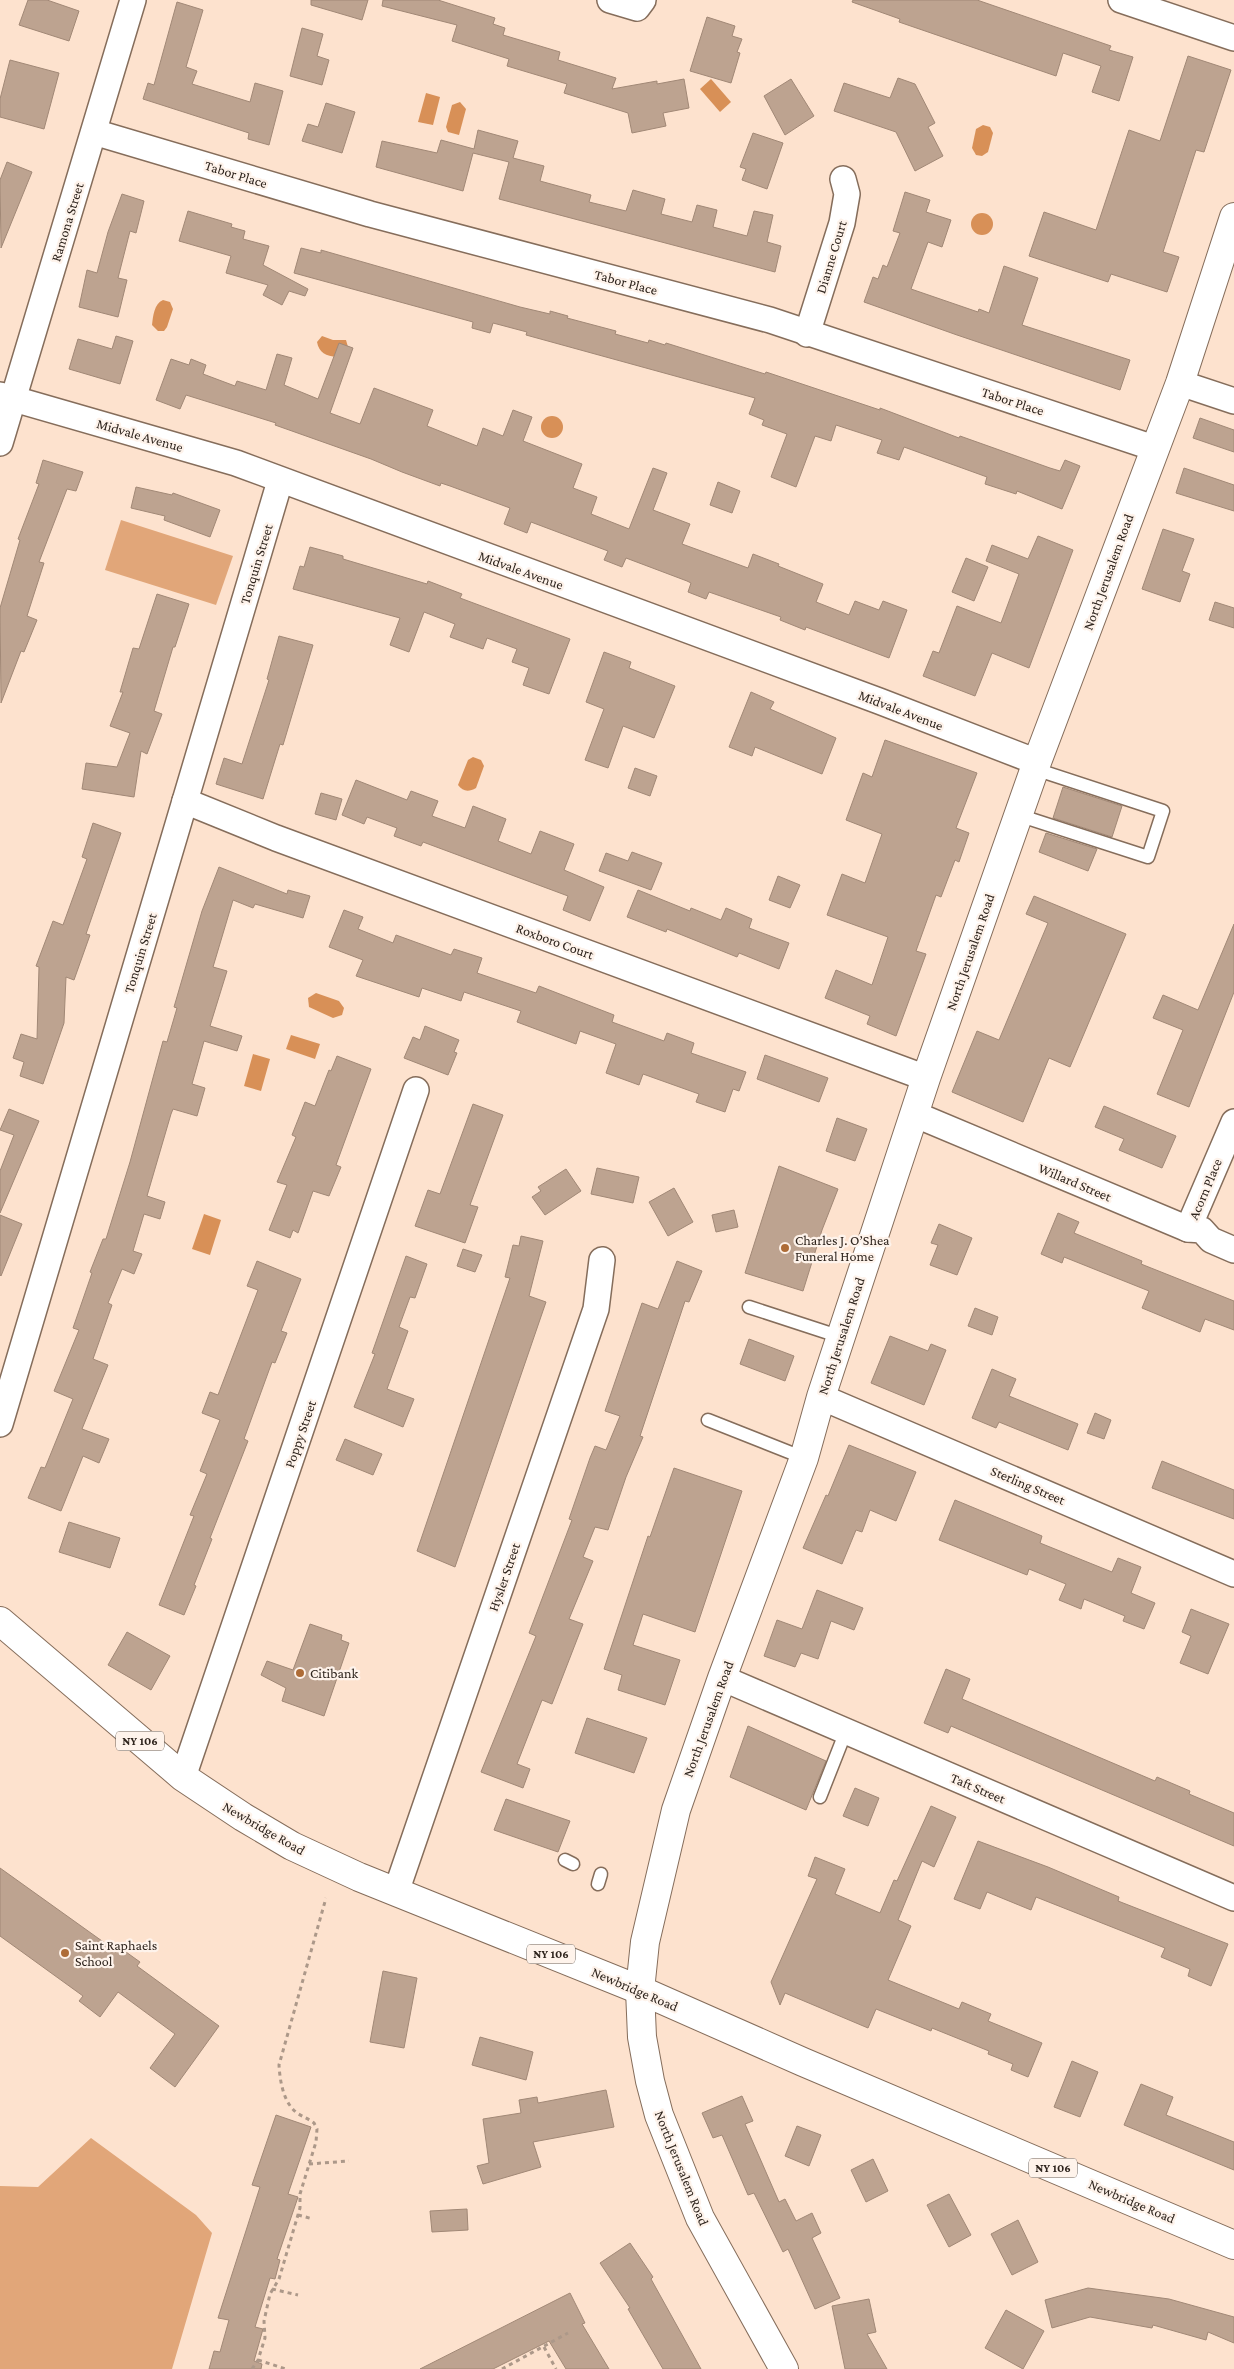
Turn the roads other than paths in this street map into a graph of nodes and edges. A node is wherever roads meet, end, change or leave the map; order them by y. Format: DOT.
graph roads {
  1 [pos="133,0"];
  2 [pos="610,0"];
  3 [pos="1122,0"];
  4 [pos="640,4"];
  5 [pos="1234,38"];
  6 [pos="94,132"];
  7 [pos="843,179"];
  8 [pos="1234,217"];
  9 [pos="808,334"];
  10 [pos="1180,384"];
  11 [pos="7,397"];
  12 [pos="1234,401"];
  13 [pos="0,444"];
  14 [pos="1154,448"];
  15 [pos="280,481"];
  16 [pos="1036,766"];
  17 [pos="186,801"];
  18 [pos="1018,815"];
  19 [pos="926,1078"];
  20 [pos="416,1090"];
  21 [pos="914,1114"];
  22 [pos="1234,1122"];
  23 [pos="1188,1229"];
  24 [pos="1234,1250"];
  25 [pos="602,1260"];
  26 [pos="749,1307"];
  27 [pos="844,1338"];
  28 [pos="821,1397"];
  29 [pos="708,1420"];
  30 [pos="0,1424"];
  31 [pos="804,1458"];
  32 [pos="1234,1574"];
  33 [pos="0,1621"];
  34 [pos="722,1678"];
  35 [pos="846,1731"];
  36 [pos="183,1777"];
  37 [pos="820,1797"];
  38 [pos="396,1892"];
  39 [pos="1234,1898"];
  40 [pos="640,1990"];
  41 [pos="1234,2245"];
  42 [pos="784,2369"];
  1 -- 6 [label="street, Ramona Street"];
  2 -- 4 [label="street"];
  3 -- 5 [label="street"];
  6 -- 9 [label="street, Tabor Place"];
  6 -- 11 [label="street, Ramona Street"];
  7 -- 9 [label="street, Dianne Court"];
  8 -- 10 [label="main road, North Jerusalem Road"];
  9 -- 14 [label="street, Tabor Place"];
  10 -- 12 [label="street"];
  10 -- 14 [label="main road, North Jerusalem Road"];
  11 -- 13 [label="street, Ramona Street"];
  11 -- 15 [label="street, Midvale Avenue"];
  14 -- 16 [label="main road, North Jerusalem Road"];
  15 -- 16 [label="street, Midvale Avenue"];
  15 -- 17 [label="street, Tonquin Street"];
  16 -- 18 [label="main road, North Jerusalem Road"];
  16 -- 18 [label="lane"];
  17 -- 19 [label="street, Roxboro Court"];
  17 -- 30 [label="street, Tonquin Street"];
  18 -- 19 [label="main road, North Jerusalem Road"];
  19 -- 21 [label="main road, North Jerusalem Road"];
  20 -- 36 [label="street, Poppy Street"];
  21 -- 23 [label="street, Willard Street"];
  21 -- 27 [label="main road, North Jerusalem Road"];
  22 -- 23 [label="street, Acorn Place"];
  23 -- 24 [label="street, Willard Street"];
  25 -- 38 [label="street, Hysler Street"];
  26 -- 27 [label="lane"];
  27 -- 28 [label="main road, North Jerusalem Road"];
  28 -- 31 [label="main road, North Jerusalem Road"];
  28 -- 32 [label="street, Sterling Street"];
  29 -- 31 [label="lane"];
  31 -- 34 [label="main road, North Jerusalem Road"];
  33 -- 36 [label="main road, Newbridge Road / NY 106"];
  34 -- 35 [label="street, Taft Street"];
  34 -- 40 [label="main road, North Jerusalem Road"];
  35 -- 37 [label="lane"];
  35 -- 39 [label="street, Taft Street"];
  36 -- 38 [label="main road, Newbridge Road / NY 106"];
  38 -- 40 [label="main road, Newbridge Road / NY 106"];
  40 -- 41 [label="main road, Newbridge Road / NY 106"];
  40 -- 42 [label="main road, North Jerusalem Road"];
}
